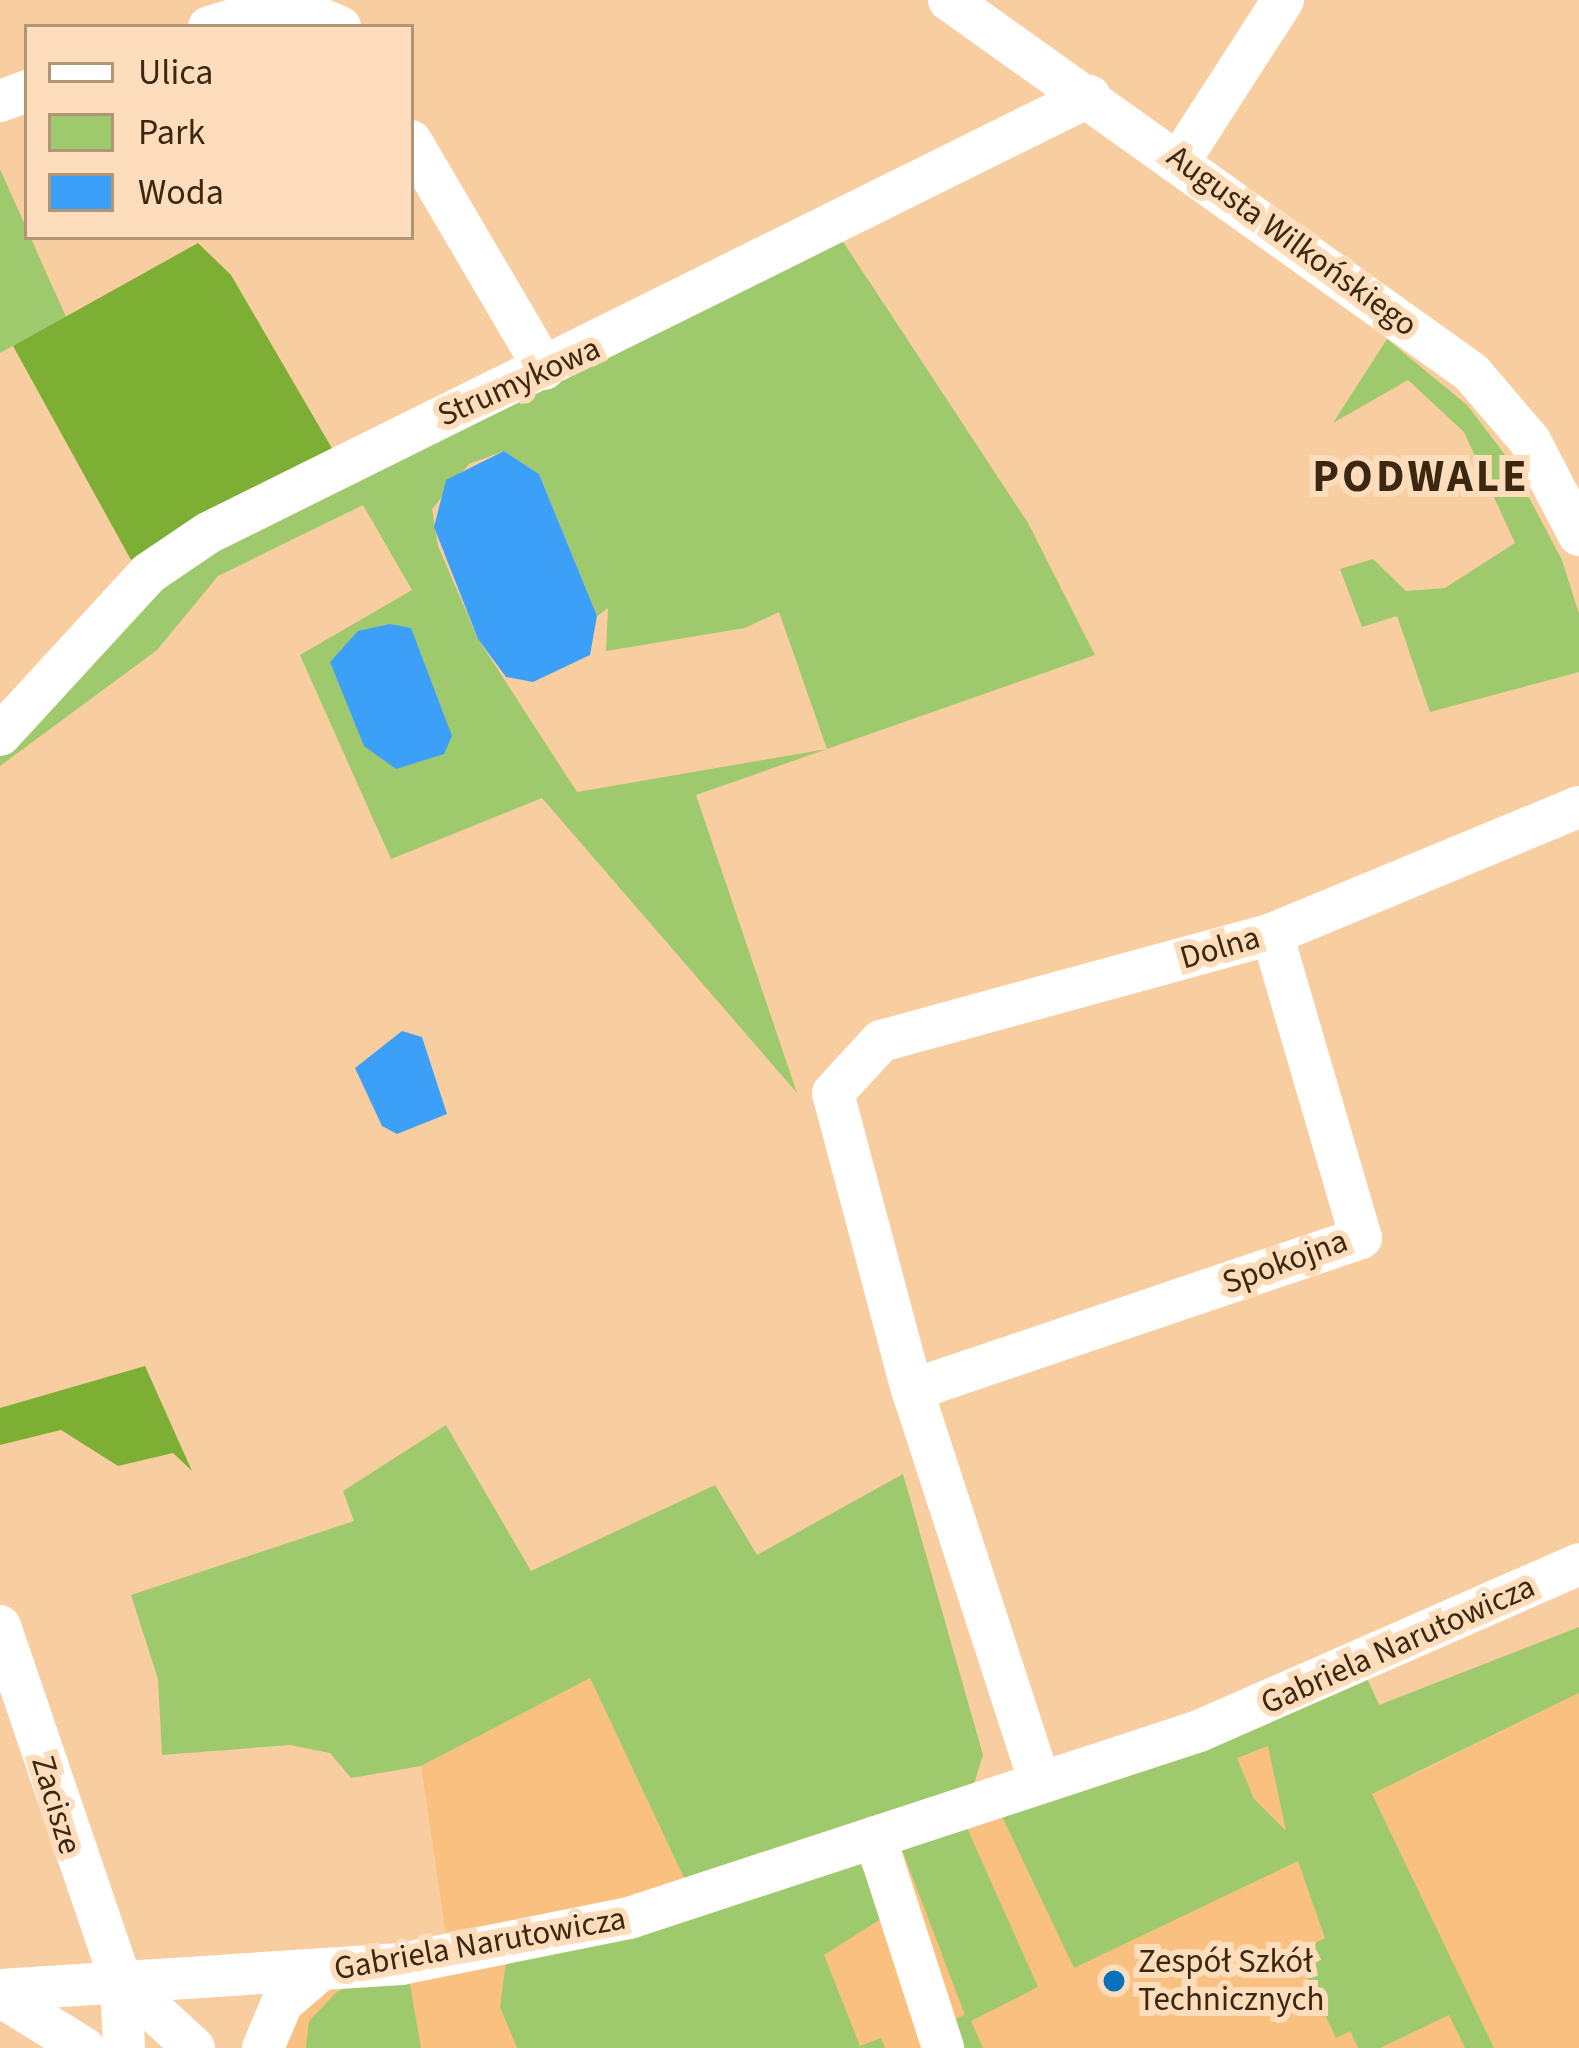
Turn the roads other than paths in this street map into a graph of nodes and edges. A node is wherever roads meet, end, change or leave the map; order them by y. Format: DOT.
graph roads {
  1 [pos="949,0"];
  2 [pos="1283,0"];
  3 [pos="219,24"];
  4 [pos="333,24"];
  5 [pos="1090,96"];
  6 [pos="414,147"];
  7 [pos="1180,160"];
  8 [pos="545,370"];
  9 [pos="1579,535"];
  10 [pos="0,735"];
  11 [pos="1579,807"];
  12 [pos="1272,934"];
  13 [pos="912,1390"];
  14 [pos="1579,1564"];
  15 [pos="0,1626"];
  16 [pos="1040,1783"];
  17 [pos="875,1838"];
  18 [pos="317,1973"];
  19 [pos="121,1981"];
  20 [pos="0,1993"];
  21 [pos="84,2048"];
  22 [pos="124,2048"];
  23 [pos="194,2048"];
  24 [pos="262,2048"];
  25 [pos="943,2048"];
  1 -- 5 [label="street, Augusta Wilkońskiego"];
  2 -- 7 [label="street"];
  3 -- 4 [label="street"];
  5 -- 7 [label="street, Augusta Wilkońskiego"];
  5 -- 8 [label="street, Strumykowa"];
  6 -- 8 [label="street"];
  7 -- 9 [label="street, Augusta Wilkońskiego"];
  8 -- 10 [label="street, Strumykowa"];
  11 -- 12 [label="street, Dolna"];
  12 -- 13 [label="street, Dolna"];
  12 -- 13 [label="street, Spokojna"];
  13 -- 16 [label="street"];
  14 -- 16 [label="street, Gabriela Narutowicza"];
  15 -- 19 [label="street, Zacisze"];
  16 -- 17 [label="street, Gabriela Narutowicza"];
  17 -- 18 [label="street, Gabriela Narutowicza"];
  17 -- 25 [label="street"];
  18 -- 19 [label="street, Gabriela Narutowicza"];
  18 -- 24 [label="street"];
  19 -- 20 [label="street, Gabriela Narutowicza"];
  19 -- 22 [label="street"];
  19 -- 23 [label="street"];
  20 -- 21 [label="street"];
}
